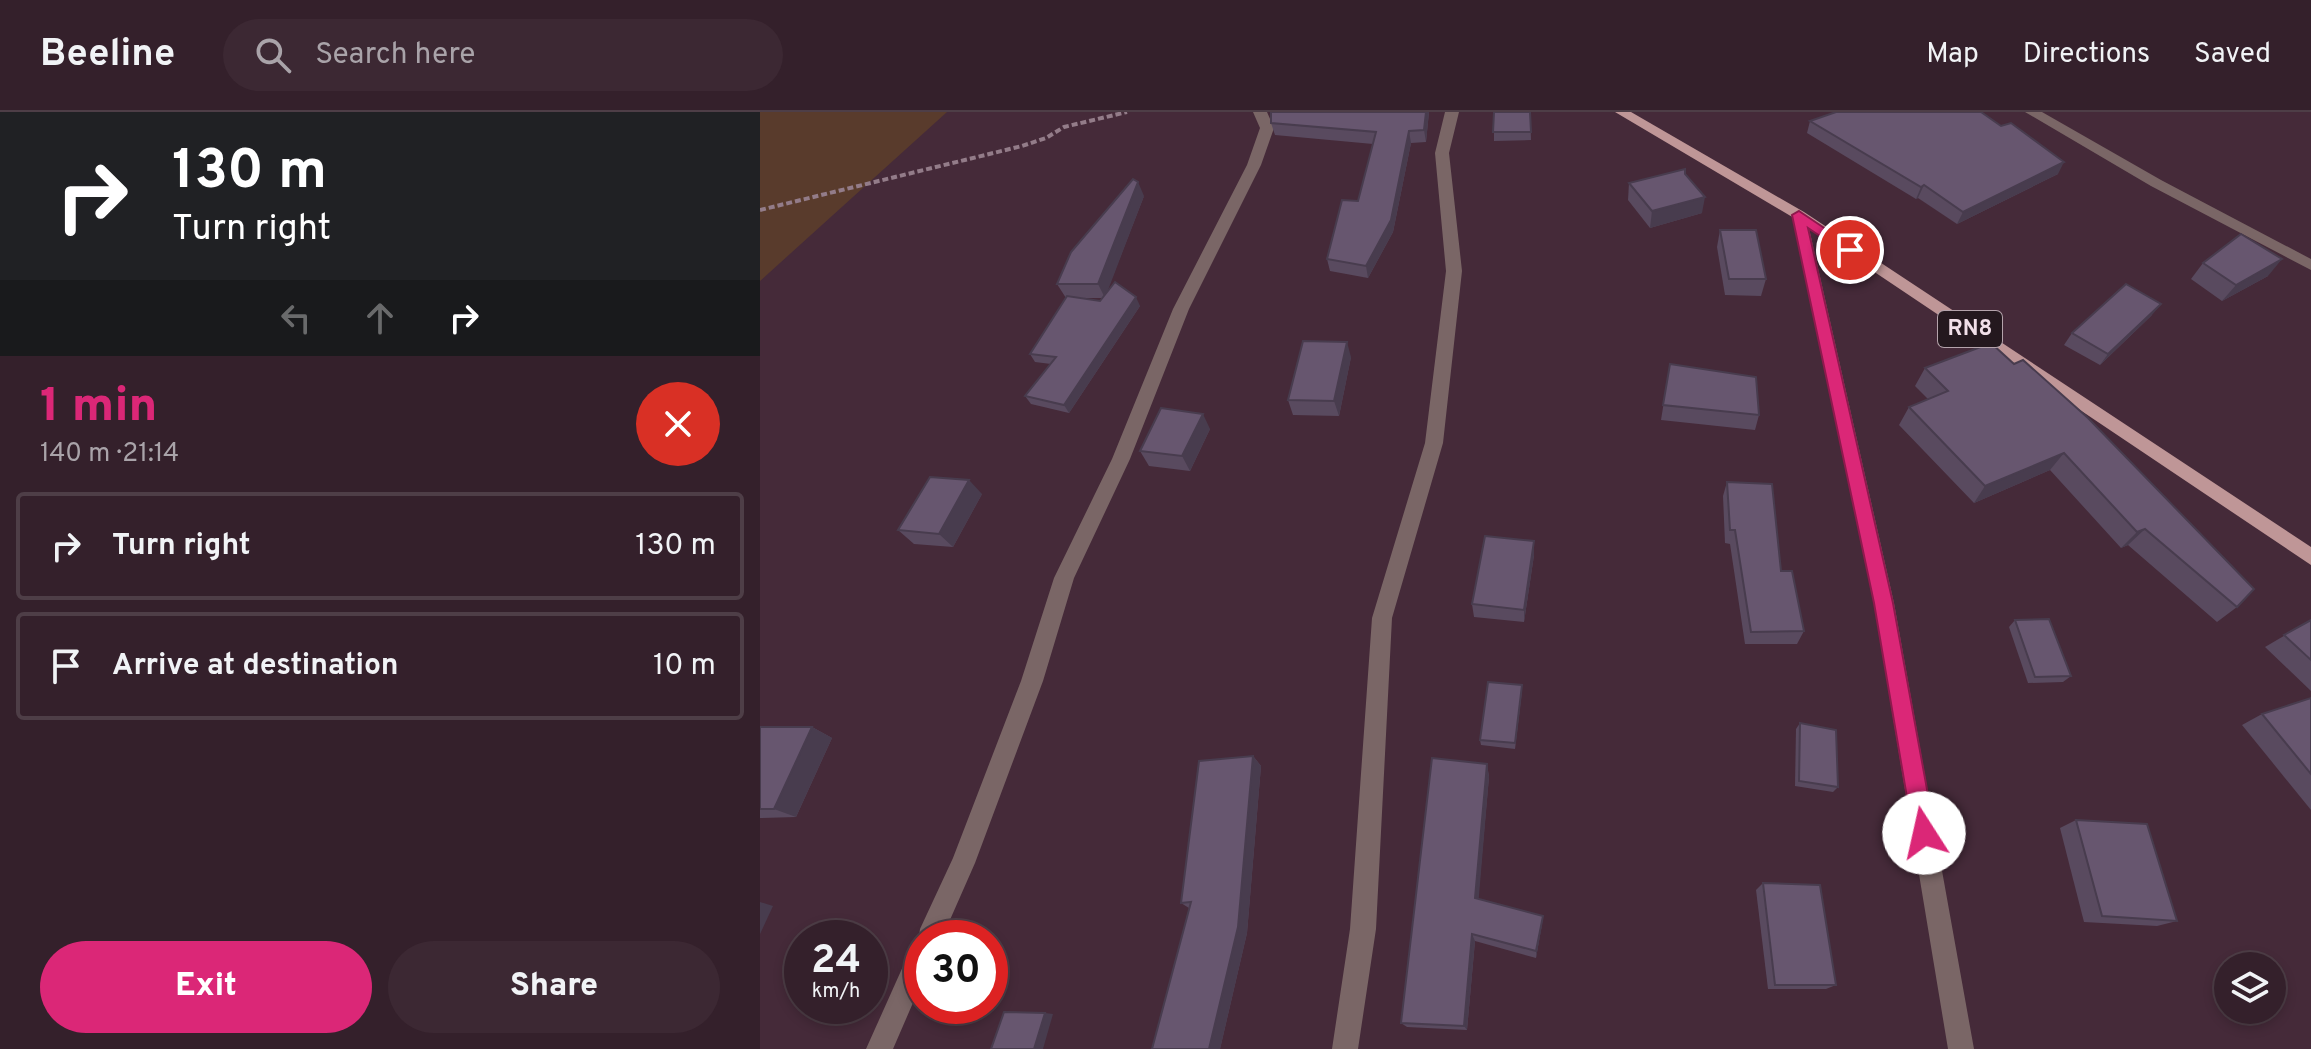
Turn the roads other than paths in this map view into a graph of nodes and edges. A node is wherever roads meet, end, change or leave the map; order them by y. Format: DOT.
graph roads {
  1 [pos="1260,112"];
  2 [pos="1452,112"];
  3 [pos="1622,112"];
  4 [pos="2032,112"];
  5 [pos="1799,215"];
  6 [pos="2311,265"];
  7 [pos="2311,557"];
  8 [pos="937,920"];
  9 [pos="904,993"];
  10 [pos="879,1049"];
  11 [pos="1345,1049"];
  12 [pos="1961,1049"];
  1 -- 8 [label="street"];
  2 -- 11 [label="street"];
  3 -- 5 [label="main road, RN8"];
  4 -- 6 [label="street"];
  5 -- 7 [label="main road, RN8"];
  5 -- 12 [label="street"];
  9 -- 10 [label="street"];
}
